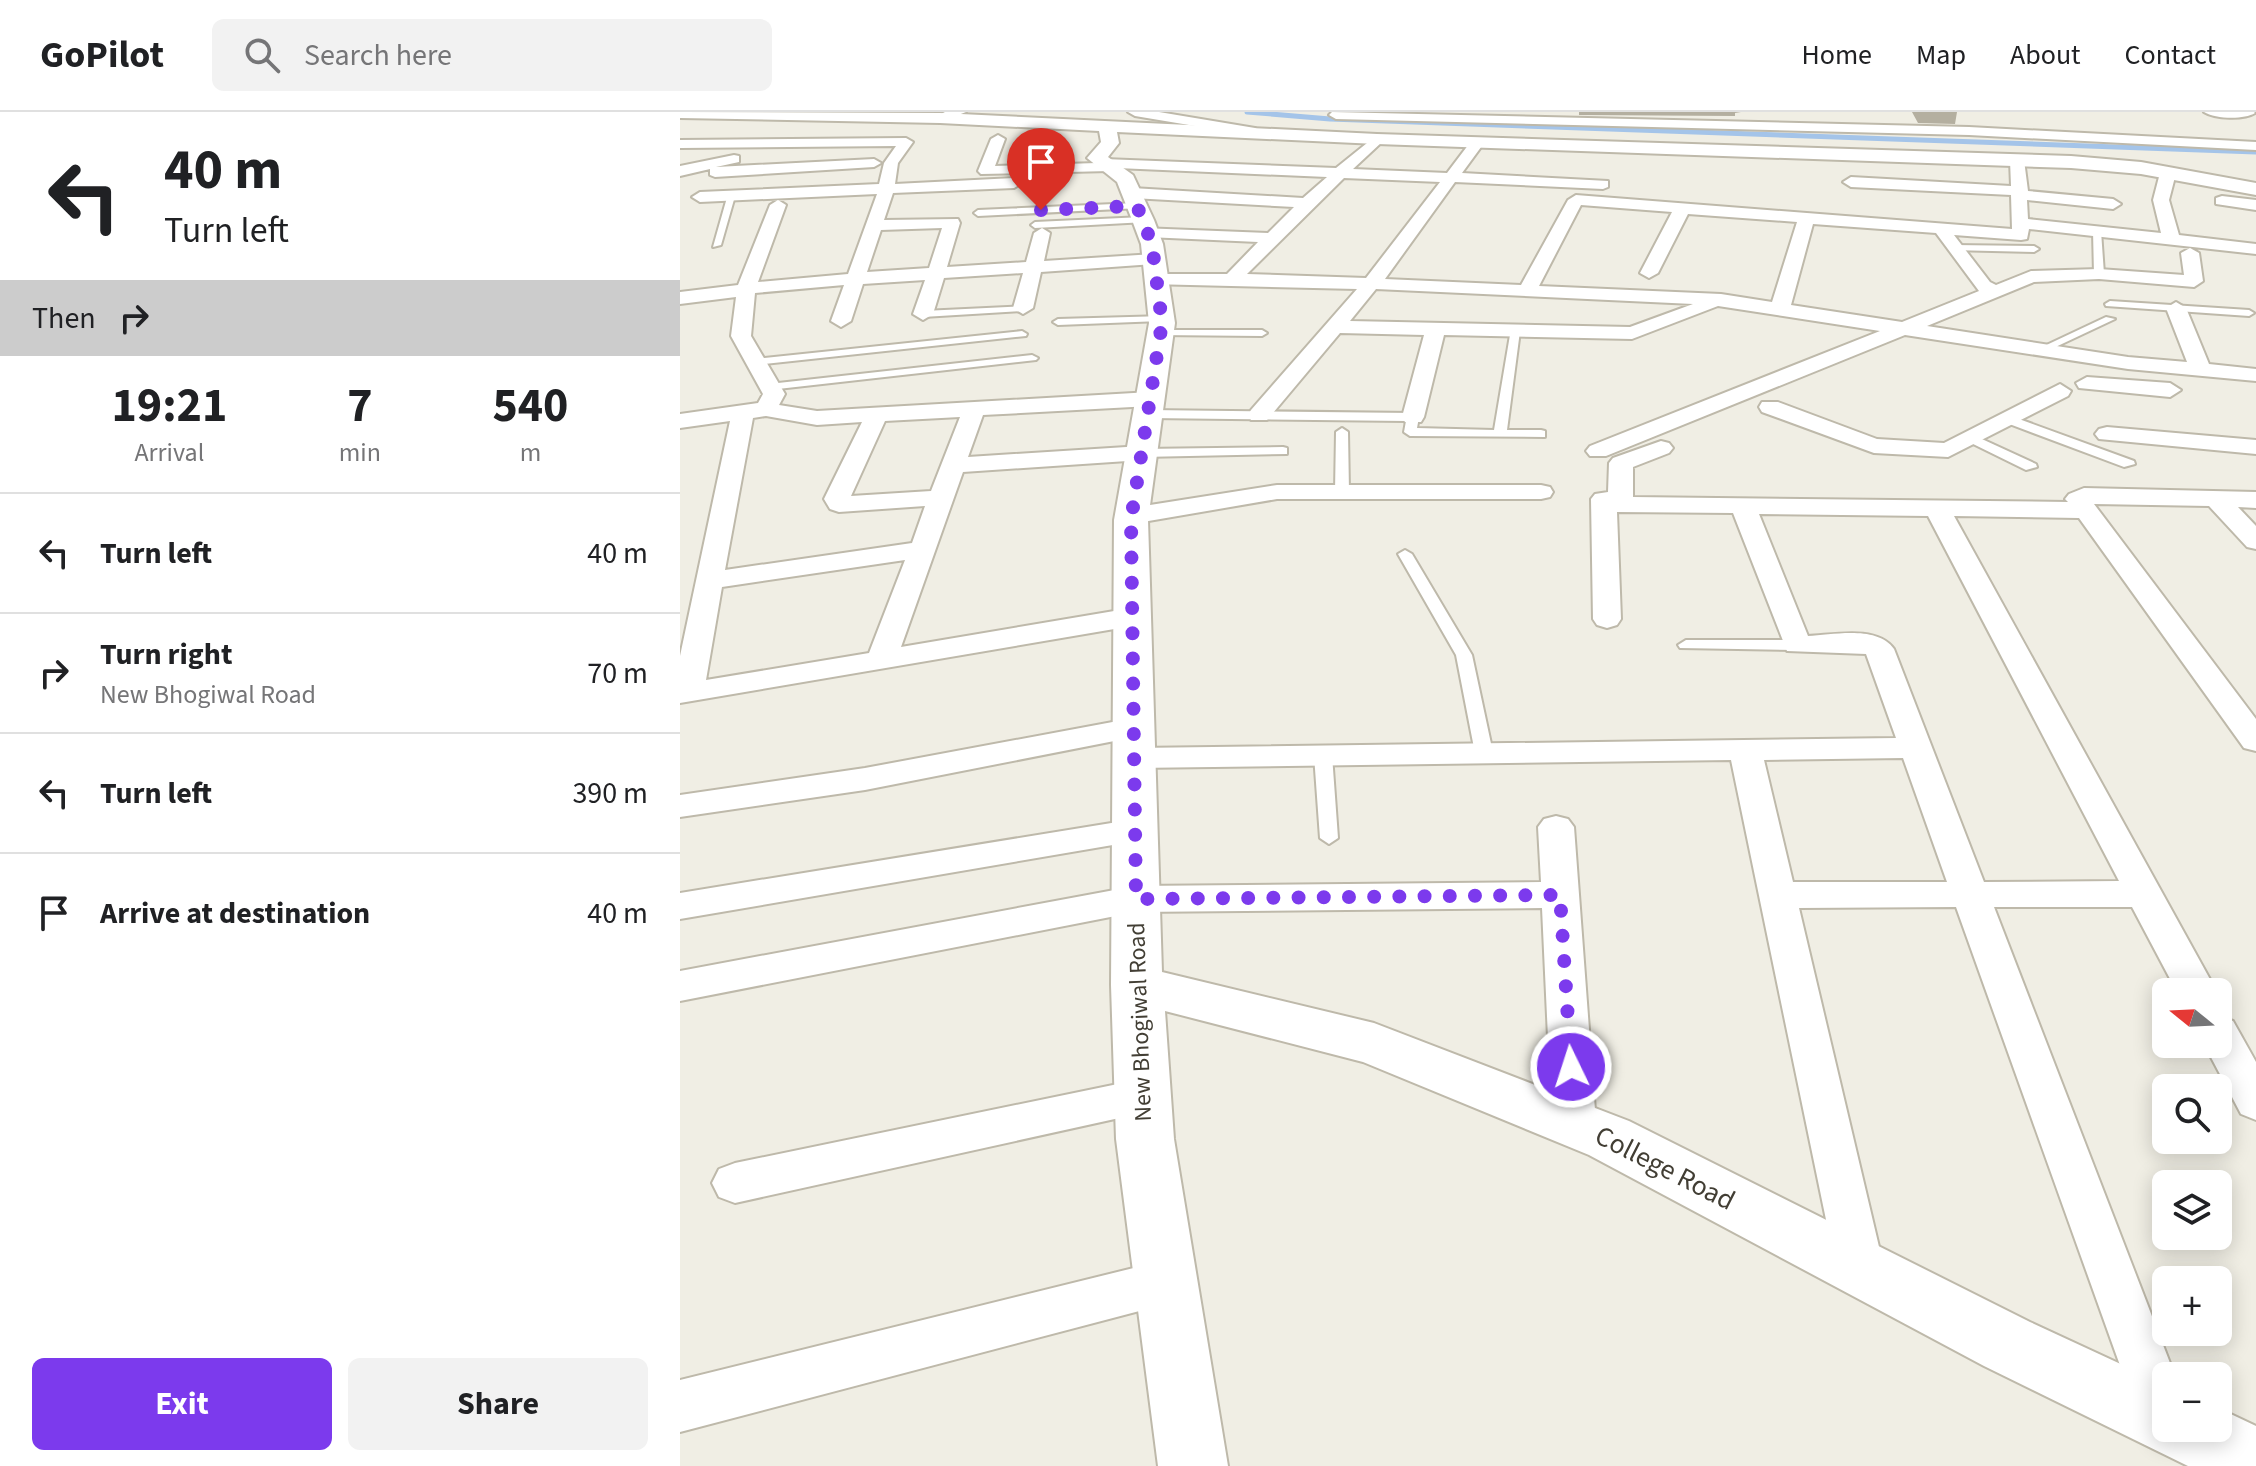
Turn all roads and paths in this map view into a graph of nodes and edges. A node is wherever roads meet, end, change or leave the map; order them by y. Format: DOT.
graph roads {
  1 [pos="959,112"];
  2 [pos="1957,112"];
  3 [pos="2211,112"];
  4 [pos="680,113"];
  5 [pos="2248,113"];
  6 [pos="1335,116"];
  7 [pos="810,117"];
  8 [pos="932,118"];
  9 [pos="1698,119"];
  10 [pos="1969,131"];
  11 [pos="2255,131"];
  12 [pos="1255,132"];
  13 [pos="2028,135"];
  14 [pos="1319,136"];
  15 [pos="1377,139"];
  16 [pos="906,142"];
  17 [pos="772,143"];
  18 [pos="1107,143"];
  19 [pos="1477,143"];
  20 [pos="685,145"];
  21 [pos="1001,145"];
  22 [pos="2256,146"];
  23 [pos="1358,155"];
  24 [pos="1388,157"];
  25 [pos="1911,157"];
  26 [pos="2017,160"];
  27 [pos="891,163"];
  28 [pos="1455,166"];
  29 [pos="787,168"];
  30 [pos="680,171"];
  31 [pos="736,171"];
  32 [pos="715,172"];
  33 [pos="1340,172"];
  34 [pos="2168,173"];
  35 [pos="1851,182"];
  36 [pos="1014,183"];
  37 [pos="1623,185"];
  38 [pos="1917,185"];
  39 [pos="886,188"];
  40 [pos="2256,189"];
  41 [pos="2020,193"];
  42 [pos="731,196"];
  43 [pos="700,197"];
  44 [pos="779,199"];
  45 [pos="2222,201"];
  46 [pos="1307,203"];
  47 [pos="2113,204"];
  48 [pos="2256,205"];
  49 [pos="1682,209"];
  50 [pos="978,213"];
  51 [pos="1806,220"];
  52 [pos="2021,223"];
  53 [pos="874,225"];
  54 [pos="1039,229"];
  55 [pos="1942,230"];
  56 [pos="2097,231"];
  57 [pos="1145,232"];
  58 [pos="1274,238"];
  59 [pos="2171,239"];
  60 [pos="716,245"];
  61 [pos="1953,248"];
  62 [pos="2034,249"];
  63 [pos="2256,249"];
  64 [pos="2190,253"];
  65 [pos="1032,267"];
  66 [pos="937,273"];
  67 [pos="1649,273"];
  68 [pos="2088,275"];
  69 [pos="1233,278"];
  70 [pos="854,279"];
  71 [pos="1372,283"];
  72 [pos="2005,287"];
  73 [pos="1528,289"];
  74 [pos="746,290"];
  75 [pos="2043,292"];
  76 [pos="680,298"];
  77 [pos="1721,300"];
  78 [pos="2110,304"];
  79 [pos="1023,308"];
  80 [pos="2176,308"];
  81 [pos="1780,309"];
  82 [pos="2249,313"];
  83 [pos="923,314"];
  84 [pos="2110,319"];
  85 [pos="841,321"];
  86 [pos="1058,322"];
  87 [pos="1161,326"];
  88 [pos="1334,327"];
  89 [pos="1908,328"];
  90 [pos="1436,329"];
  91 [pos="1515,331"];
  92 [pos="1262,333"];
  93 [pos="1022,334"];
  94 [pos="1944,334"];
  95 [pos="2043,349"];
  96 [pos="1901,353"];
  97 [pos="1032,358"];
  98 [pos="755,362"];
  99 [pos="2256,375"];
  100 [pos="2087,383"];
  101 [pos="2202,385"];
  102 [pos="2060,391"];
  103 [pos="1799,395"];
  104 [pos="2256,396"];
  105 [pos="759,402"];
  106 [pos="1150,407"];
  107 [pos="974,409"];
  108 [pos="877,414"];
  109 [pos="1259,415"];
  110 [pos="1413,417"];
  111 [pos="2008,419"];
  112 [pos="680,421"];
  113 [pos="1342,432"];
  114 [pos="1500,433"];
  115 [pos="1541,434"];
  116 [pos="2107,434"];
  117 [pos="1696,435"];
  118 [pos="1971,438"];
  119 [pos="2256,447"];
  120 [pos="1283,451"];
  121 [pos="1598,451"];
  122 [pos="1142,453"];
  123 [pos="2129,464"];
  124 [pos="954,465"];
  125 [pos="2031,467"];
  126 [pos="1342,492"];
  127 [pos="1541,492"];
  128 [pos="941,498"];
  129 [pos="2216,499"];
  130 [pos="2256,500"];
  131 [pos="1609,503"];
  132 [pos="1743,506"];
  133 [pos="1937,508"];
  134 [pos="2087,510"];
  135 [pos="1131,516"];
  136 [pos="2256,541"];
  137 [pos="923,549"];
  138 [pos="1405,554"];
  139 [pos="710,581"];
  140 [pos="1132,617"];
  141 [pos="1607,619"];
  142 [pos="1686,645"];
  143 [pos="1797,645"];
  144 [pos="882,659"];
  145 [pos="2219,690"];
  146 [pos="2256,690"];
  147 [pos="684,693"];
  148 [pos="2256,741"];
  149 [pos="1135,743"];
  150 [pos="1913,748"];
  151 [pos="1745,750"];
  152 [pos="1484,753"];
  153 [pos="1323,755"];
  154 [pos="680,806"];
  155 [pos="1556,827"];
  156 [pos="1136,831"];
  157 [pos="1329,838"];
  158 [pos="1968,894"];
  159 [pos="2144,894"];
  160 [pos="1560,895"];
  161 [pos="1777,895"];
  162 [pos="1136,899"];
  163 [pos="680,906"];
  164 [pos="2189,978"];
  165 [pos="1137,985"];
  166 [pos="680,986"];
  167 [pos="2232,1058"];
  168 [pos="1142,1096"];
  169 [pos="2256,1102"];
  170 [pos="1574,1124"];
  171 [pos="735,1183"];
  172 [pos="1860,1268"];
  173 [pos="1166,1282"];
  174 [pos="2152,1382"];
  175 [pos="680,1406"];
  176 [pos="2152,1412"];
  177 [pos="2214,1442"];
  178 [pos="2256,1462"];
  179 [pos="1193,1466"];
  1 -- 8 [label="street"];
  2 -- 10 [label="street"];
  3 -- 5 [label="street"];
  4 -- 7 [label="street"];
  6 -- 9 [label="street"];
  6 -- 14 [label="street"];
  7 -- 8 [label="street"];
  7 -- 17 [label="street"];
  8 -- 16 [label="street"];
  8 -- 18 [label="street"];
  9 -- 10 [label="street"];
  10 -- 13 [label="street"];
  11 -- 13 [label="street"];
  12 -- 14 [label="street"];
  12 -- 18 [label="street"];
  12 -- 18 [label="street"];
  13 -- 22 [label="street"];
  14 -- 15 [label="street"];
  15 -- 19 [label="street"];
  15 -- 23 [label="street"];
  16 -- 17 [label="street"];
  16 -- 27 [label="street"];
  17 -- 20 [label="street"];
  17 -- 30 [label="street"];
  18 -- 21 [label="street"];
  18 -- 33 [label="street"];
  18 -- 57 [label="street"];
  19 -- 25 [label="street"];
  19 -- 28 [label="street"];
  23 -- 24 [label="street"];
  23 -- 33 [label="street"];
  25 -- 26 [label="street"];
  25 -- 38 [label="street"];
  26 -- 34 [label="street"];
  26 -- 41 [label="street"];
  27 -- 29 [label="street"];
  27 -- 39 [label="street"];
  28 -- 33 [label="street"];
  28 -- 37 [label="street"];
  28 -- 71 [label="street"];
  29 -- 31 [label="street"];
  29 -- 44 [label="street"];
  31 -- 32 [label="street"];
  31 -- 42 [label="street"];
  33 -- 46 [label="street"];
  34 -- 40 [label="street"];
  34 -- 59 [label="street"];
  35 -- 38 [label="street"];
  36 -- 39 [label="street"];
  38 -- 41 [label="street"];
  39 -- 44 [label="street"];
  39 -- 53 [label="street"];
  41 -- 47 [label="street"];
  41 -- 52 [label="street"];
  42 -- 43 [label="street"];
  42 -- 44 [label="street"];
  42 -- 60 [label="lane"];
  44 -- 74 [label="street"];
  45 -- 48 [label="street"];
  46 -- 57 [label="street"];
  46 -- 58 [label="street"];
  49 -- 51 [label="street"];
  49 -- 67 [label="street"];
  49 -- 73 [label="street"];
  50 -- 57 [label="lane"];
  51 -- 55 [label="street"];
  51 -- 81 [label="street"];
  52 -- 55 [label="street"];
  52 -- 56 [label="street"];
  53 -- 66 [label="street"];
  53 -- 70 [label="street"];
  54 -- 57 [label="lane"];
  54 -- 65 [label="street"];
  55 -- 61 [label="street"];
  56 -- 59 [label="street"];
  56 -- 68 [label="lane"];
  57 -- 58 [label="street"];
  57 -- 65 [label="street"];
  57 -- 69 [label="street"];
  57 -- 87 [label="street, New Bhogiwal Road"];
  58 -- 69 [label="street"];
  59 -- 63 [label="street"];
  61 -- 62 [label="lane"];
  61 -- 72 [label="street"];
  64 -- 68 [label="street"];
  65 -- 66 [label="street"];
  65 -- 79 [label="street"];
  66 -- 70 [label="street"];
  66 -- 83 [label="street"];
  68 -- 72 [label="street"];
  68 -- 75 [label="street"];
  69 -- 71 [label="street"];
  70 -- 74 [label="street"];
  70 -- 85 [label="street"];
  71 -- 73 [label="street"];
  71 -- 88 [label="street"];
  72 -- 75 [label="street"];
  72 -- 89 [label="street"];
  73 -- 77 [label="street"];
  74 -- 76 [label="street"];
  74 -- 98 [label="street"];
  75 -- 94 [label="street"];
  77 -- 81 [label="street"];
  77 -- 91 [label="street"];
  78 -- 80 [label="lane"];
  79 -- 83 [label="lane"];
  80 -- 82 [label="lane"];
  80 -- 101 [label="street"];
  81 -- 89 [label="street"];
  84 -- 95 [label="lane"];
  86 -- 87 [label="lane"];
  87 -- 92 [label="lane"];
  87 -- 106 [label="street, New Bhogiwal Road"];
  88 -- 90 [label="street"];
  88 -- 109 [label="street"];
  89 -- 94 [label="street"];
  89 -- 121 [label="street"];
  90 -- 91 [label="street"];
  90 -- 110 [label="street"];
  91 -- 114 [label="lane"];
  93 -- 98 [label="lane"];
  94 -- 95 [label="street"];
  94 -- 96 [label="street"];
  95 -- 101 [label="street"];
  97 -- 105 [label="lane"];
  98 -- 105 [label="street"];
  99 -- 101 [label="street"];
  100 -- 101 [label="street"];
  101 -- 104 [label="street"];
  102 -- 111 [label="street"];
  103 -- 118 [label="street"];
  105 -- 108 [label="street"];
  105 -- 112 [label="street"];
  105 -- 139 [label="street"];
  106 -- 107 [label="street"];
  106 -- 109 [label="lane"];
  106 -- 122 [label="street, New Bhogiwal Road"];
  107 -- 108 [label="street"];
  107 -- 124 [label="street"];
  108 -- 128 [label="street"];
  109 -- 110 [label="lane"];
  110 -- 114 [label="lane"];
  111 -- 118 [label="street"];
  111 -- 123 [label="lane"];
  113 -- 126 [label="lane"];
  114 -- 115 [label="lane"];
  116 -- 119 [label="street"];
  117 -- 131 [label="street"];
  118 -- 125 [label="lane"];
  120 -- 122 [label="lane"];
  122 -- 124 [label="street"];
  122 -- 135 [label="street, New Bhogiwal Road"];
  124 -- 128 [label="street"];
  126 -- 127 [label="street"];
  126 -- 135 [label="street"];
  128 -- 137 [label="street"];
  129 -- 130 [label="street"];
  129 -- 134 [label="street"];
  129 -- 136 [label="street"];
  131 -- 132 [label="street"];
  131 -- 141 [label="street"];
  132 -- 133 [label="street"];
  132 -- 143 [label="street"];
  133 -- 134 [label="street"];
  133 -- 159 [label="street"];
  134 -- 145 [label="street"];
  135 -- 140 [label="street, New Bhogiwal Road"];
  137 -- 139 [label="street"];
  137 -- 144 [label="street"];
  138 -- 152 [label="lane"];
  139 -- 147 [label="street"];
  140 -- 144 [label="street"];
  140 -- 149 [label="street, New Bhogiwal Road"];
  142 -- 143 [label="lane"];
  143 -- 150 [label="street"];
  144 -- 147 [label="street"];
  145 -- 146 [label="street"];
  145 -- 148 [label="street"];
  149 -- 153 [label="street"];
  149 -- 154 [label="street"];
  149 -- 156 [label="street, New Bhogiwal Road"];
  150 -- 151 [label="street"];
  150 -- 158 [label="street"];
  151 -- 152 [label="street"];
  151 -- 161 [label="street"];
  152 -- 153 [label="street"];
  153 -- 157 [label="lane"];
  155 -- 160 [label="street"];
  156 -- 162 [label="street, New Bhogiwal Road"];
  156 -- 163 [label="street"];
  158 -- 159 [label="street"];
  158 -- 161 [label="street"];
  158 -- 174 [label="street"];
  159 -- 164 [label="street"];
  160 -- 162 [label="street"];
  160 -- 170 [label="street"];
  161 -- 172 [label="street"];
  162 -- 165 [label="street, New Bhogiwal Road"];
  162 -- 166 [label="street"];
  165 -- 168 [label="street, New Bhogiwal Road"];
  165 -- 170 [label="street, College Road"];
  167 -- 169 [label="street"];
  168 -- 171 [label="street"];
  168 -- 173 [label="street, New Bhogiwal Road"];
  170 -- 172 [label="street, College Road"];
  172 -- 176 [label="street, College Road"];
  173 -- 175 [label="street"];
  173 -- 179 [label="street, New Bhogiwal Road"];
  177 -- 178 [label="street"];
}
